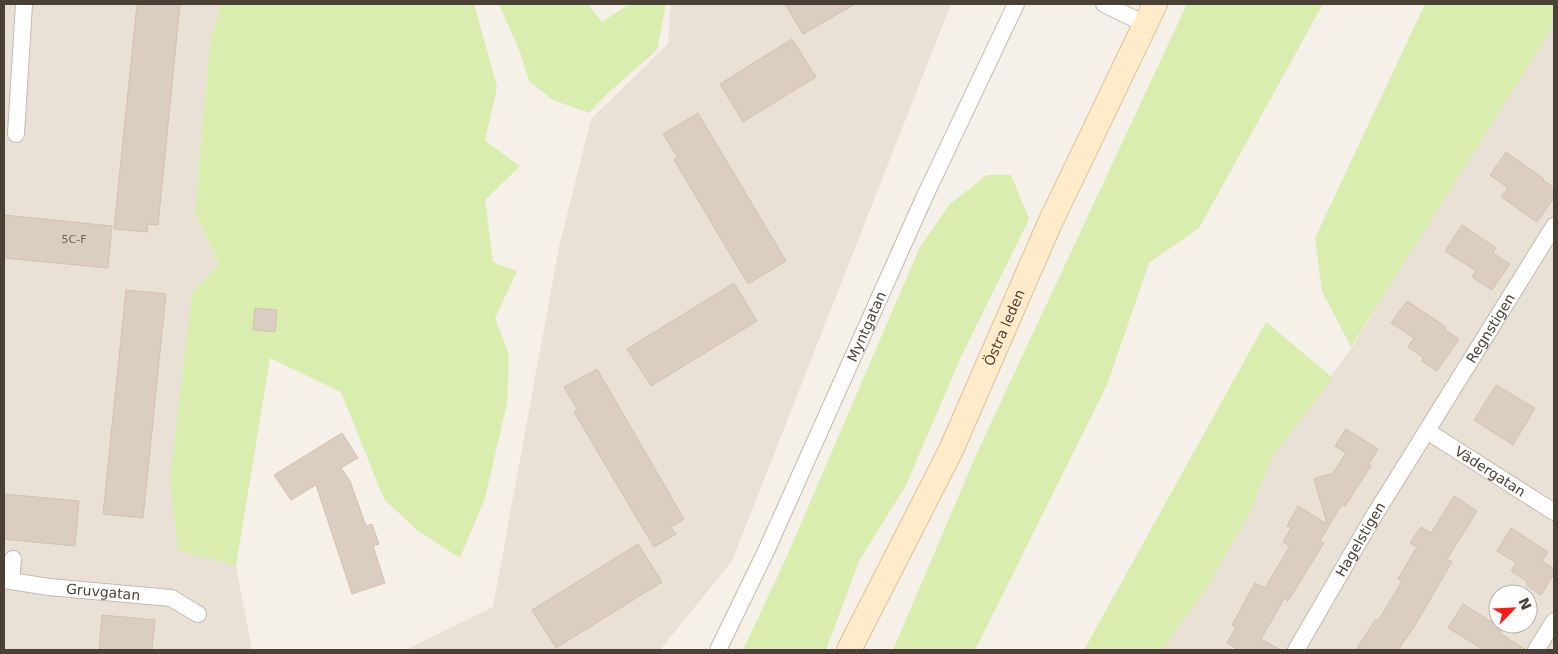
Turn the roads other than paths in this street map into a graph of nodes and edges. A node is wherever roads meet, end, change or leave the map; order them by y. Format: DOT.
graph roads {
  1 [pos="24,4"];
  2 [pos="1016,4"];
  3 [pos="1104,4"];
  4 [pos="1150,14"];
  5 [pos="16,134"];
  6 [pos="1554,226"];
  7 [pos="1427,431"];
  8 [pos="1554,512"];
  9 [pos="13,559"];
  10 [pos="7,580"];
  11 [pos="198,614"];
  12 [pos="1554,620"];
  13 [pos="718,650"];
  14 [pos="849,650"];
  15 [pos="1296,650"];
  16 [pos="1536,650"];
  1 -- 5 [label="street"];
  2 -- 13 [label="street, Myntgatan"];
  3 -- 4 [label="street"];
  4 -- 14 [label="street, Östra leden"];
  6 -- 7 [label="street, Regnstigen"];
  7 -- 8 [label="street, Vädergatan"];
  7 -- 15 [label="street, Hagelstigen"];
  9 -- 10 [label="street"];
  10 -- 11 [label="street, Gruvgatan"];
  12 -- 16 [label="street"];
}
